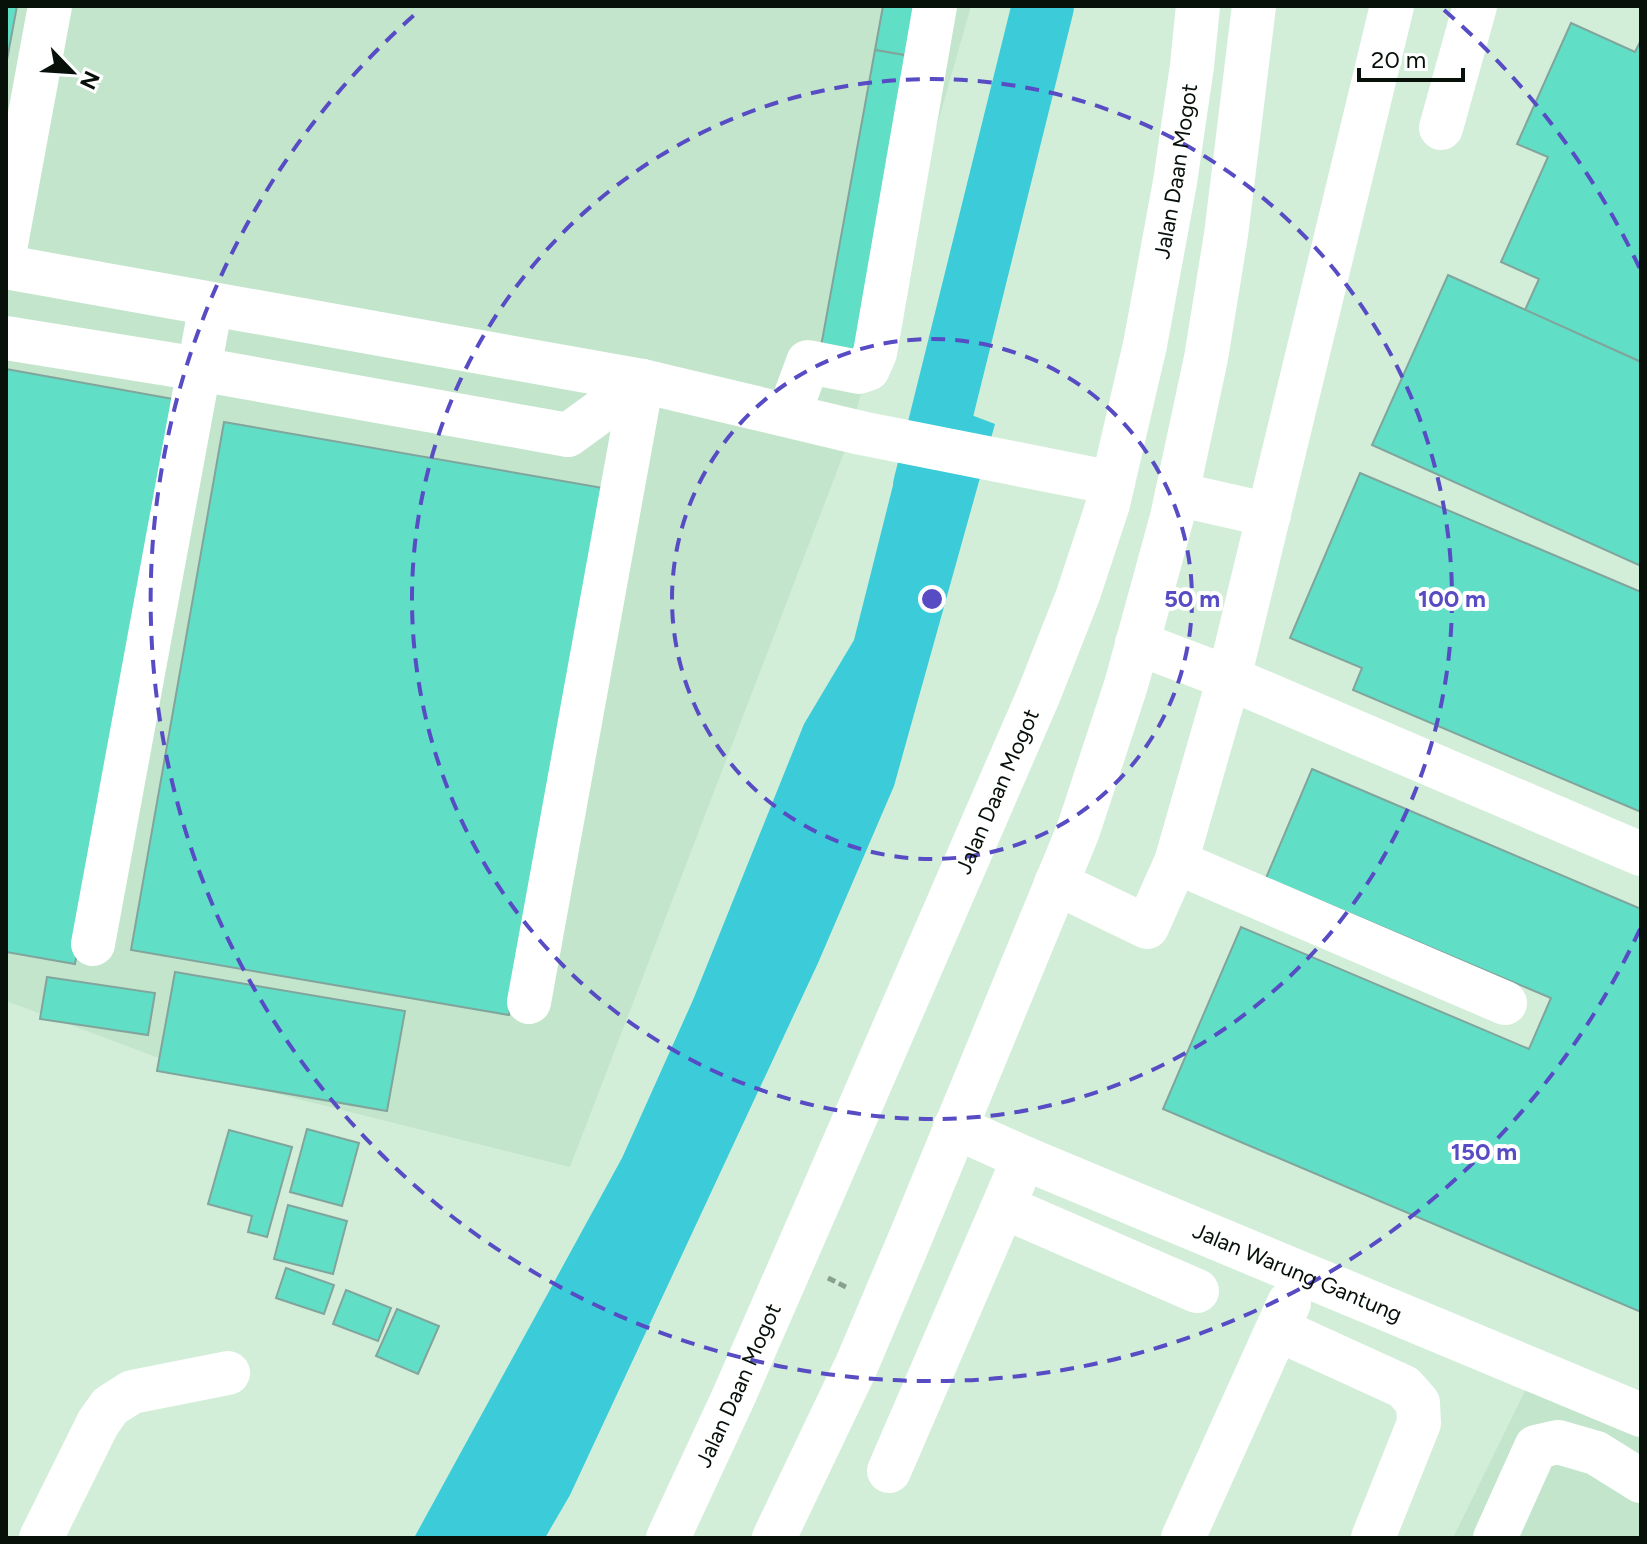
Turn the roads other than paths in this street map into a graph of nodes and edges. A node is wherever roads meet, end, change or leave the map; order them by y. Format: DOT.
graph roads {
  1 [pos="50,6"];
  2 [pos="935,6"];
  3 [pos="1198,6"];
  4 [pos="1254,6"];
  5 [pos="1392,6"];
  6 [pos="1475,6"];
  7 [pos="1441,128"];
  8 [pos="6,244"];
  9 [pos="6,267"];
  10 [pos="211,304"];
  11 [pos="6,338"];
  12 [pos="199,369"];
  13 [pos="642,381"];
  14 [pos="789,414"];
  15 [pos="1113,483"];
  16 [pos="1177,494"];
  17 [pos="1269,515"];
  18 [pos="1137,643"];
  19 [pos="1229,678"];
  20 [pos="1641,854"];
  21 [pos="1176,862"];
  22 [pos="1056,883"];
  23 [pos="93,944"];
  24 [pos="529,1002"];
  25 [pos="1505,1003"];
  26 [pos="955,1127"];
  27 [pos="1024,1158"];
  28 [pos="1004,1207"];
  29 [pos="1301,1275"];
  30 [pos="1197,1291"];
  31 [pos="1279,1330"];
  32 [pos="228,1373"];
  33 [pos="1641,1415"];
  34 [pos="889,1471"];
  35 [pos="1641,1481"];
  36 [pos="41,1538"];
  37 [pos="668,1538"];
  38 [pos="774,1538"];
  39 [pos="1183,1538"];
  40 [pos="1373,1538"];
  41 [pos="1495,1538"];
  1 -- 8 [label="main road"];
  2 -- 14 [label="main road"];
  3 -- 15 [label="main road, Jalan Daan Mogot"];
  4 -- 16 [label="main road"];
  5 -- 17 [label="main road"];
  6 -- 7 [label="main road"];
  9 -- 10 [label="main road"];
  10 -- 12 [label="main road"];
  10 -- 13 [label="main road"];
  11 -- 12 [label="main road"];
  12 -- 13 [label="main road"];
  12 -- 23 [label="main road"];
  13 -- 14 [label="main road"];
  13 -- 24 [label="main road"];
  14 -- 15 [label="main road"];
  15 -- 37 [label="main road, Jalan Daan Mogot"];
  16 -- 17 [label="main road"];
  16 -- 18 [label="main road"];
  17 -- 19 [label="main road"];
  18 -- 19 [label="main road"];
  18 -- 22 [label="main road"];
  19 -- 20 [label="main road"];
  19 -- 21 [label="main road"];
  21 -- 22 [label="main road"];
  21 -- 25 [label="main road"];
  22 -- 26 [label="main road"];
  26 -- 27 [label="main road, Jalan Warung Gantung"];
  26 -- 38 [label="main road"];
  27 -- 28 [label="main road"];
  27 -- 29 [label="main road, Jalan Warung Gantung"];
  28 -- 30 [label="main road"];
  28 -- 34 [label="main road"];
  29 -- 31 [label="main road"];
  29 -- 33 [label="main road, Jalan Warung Gantung"];
  31 -- 39 [label="main road"];
  31 -- 40 [label="main road"];
  32 -- 36 [label="main road"];
  35 -- 41 [label="main road"];
}
